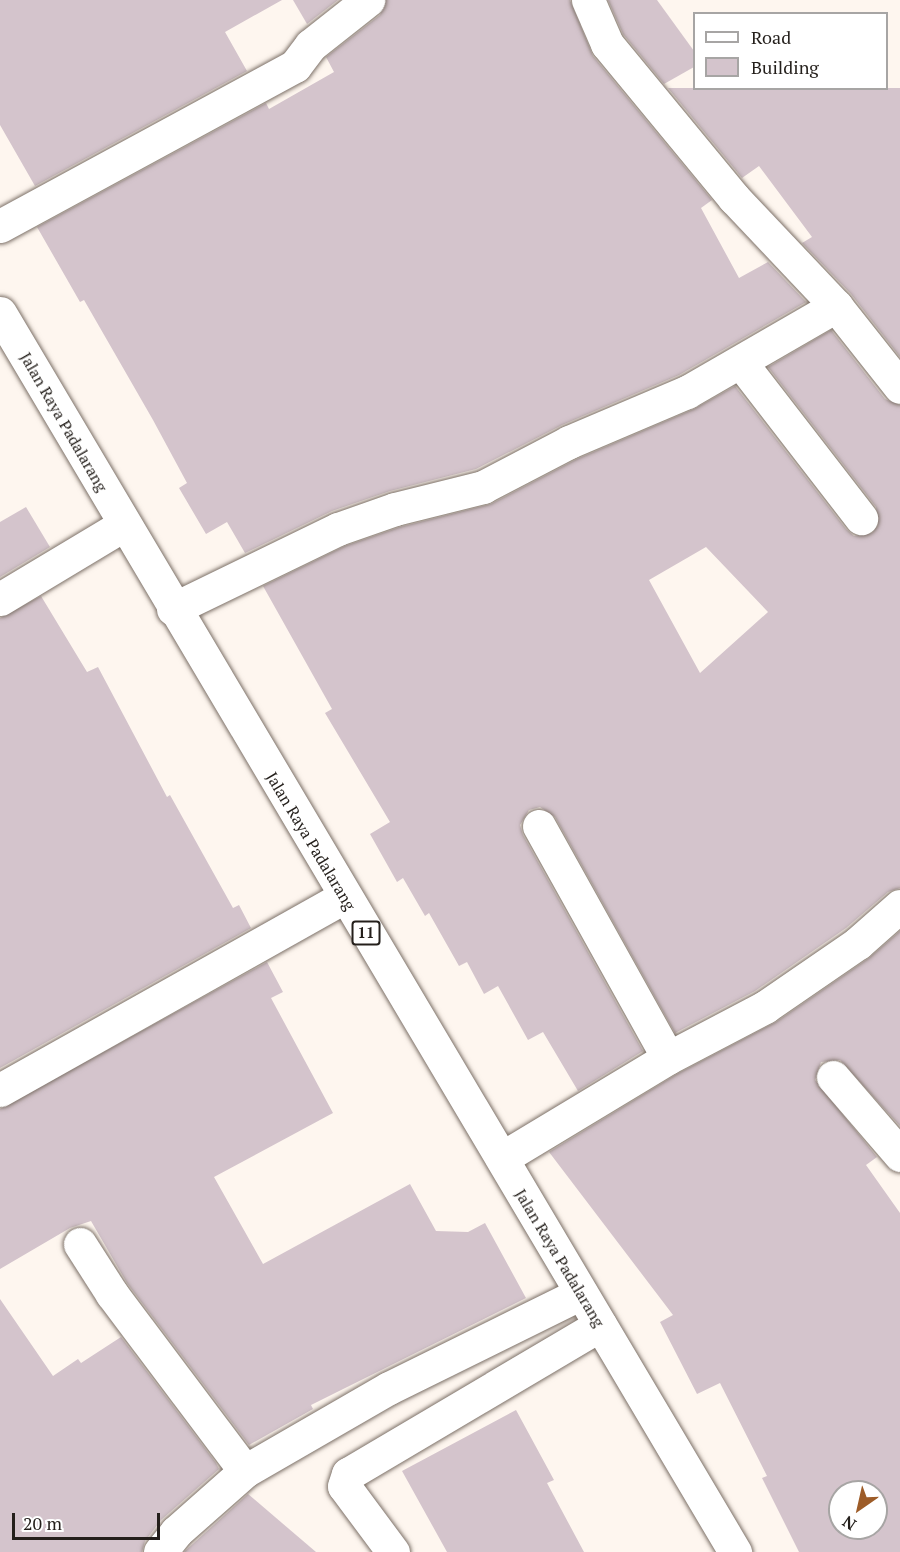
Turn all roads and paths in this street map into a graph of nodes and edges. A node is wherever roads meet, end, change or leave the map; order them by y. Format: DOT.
graph roads {
  1 [pos="368,0"];
  2 [pos="588,0"];
  3 [pos="0,226"];
  4 [pos="836,306"];
  5 [pos="0,313"];
  6 [pos="742,364"];
  7 [pos="900,387"];
  8 [pos="861,518"];
  9 [pos="123,525"];
  10 [pos="0,599"];
  11 [pos="173,609"];
  12 [pos="539,826"];
  13 [pos="344,897"];
  14 [pos="900,906"];
  15 [pos="668,1059"];
  16 [pos="834,1077"];
  17 [pos="0,1089"];
  18 [pos="899,1153"];
  19 [pos="502,1158"];
  20 [pos="80,1244"];
  21 [pos="581,1293"];
  22 [pos="600,1324"];
  23 [pos="245,1471"];
  24 [pos="160,1552"];
  25 [pos="393,1552"];
  26 [pos="735,1552"];
  1 -- 3 [label="main road"];
  2 -- 4 [label="main road"];
  4 -- 6 [label="main road"];
  4 -- 7 [label="main road"];
  5 -- 9 [label="main road, Jalan Raya Padalarang / 11"];
  6 -- 8 [label="main road"];
  6 -- 11 [label="main road"];
  9 -- 10 [label="main road"];
  9 -- 11 [label="main road, Jalan Raya Padalarang / 11"];
  11 -- 13 [label="main road, Jalan Raya Padalarang / 11"];
  12 -- 15 [label="main road"];
  13 -- 17 [label="main road"];
  13 -- 19 [label="main road, Jalan Raya Padalarang / 11"];
  14 -- 15 [label="main road"];
  15 -- 19 [label="main road"];
  16 -- 18 [label="main road"];
  19 -- 21 [label="main road, Jalan Raya Padalarang / 11"];
  20 -- 23 [label="main road"];
  21 -- 22 [label="main road, Jalan Raya Padalarang / 11"];
  21 -- 23 [label="main road"];
  22 -- 25 [label="main road"];
  22 -- 26 [label="main road, Jalan Raya Padalarang / 11"];
  23 -- 24 [label="main road"];
}
